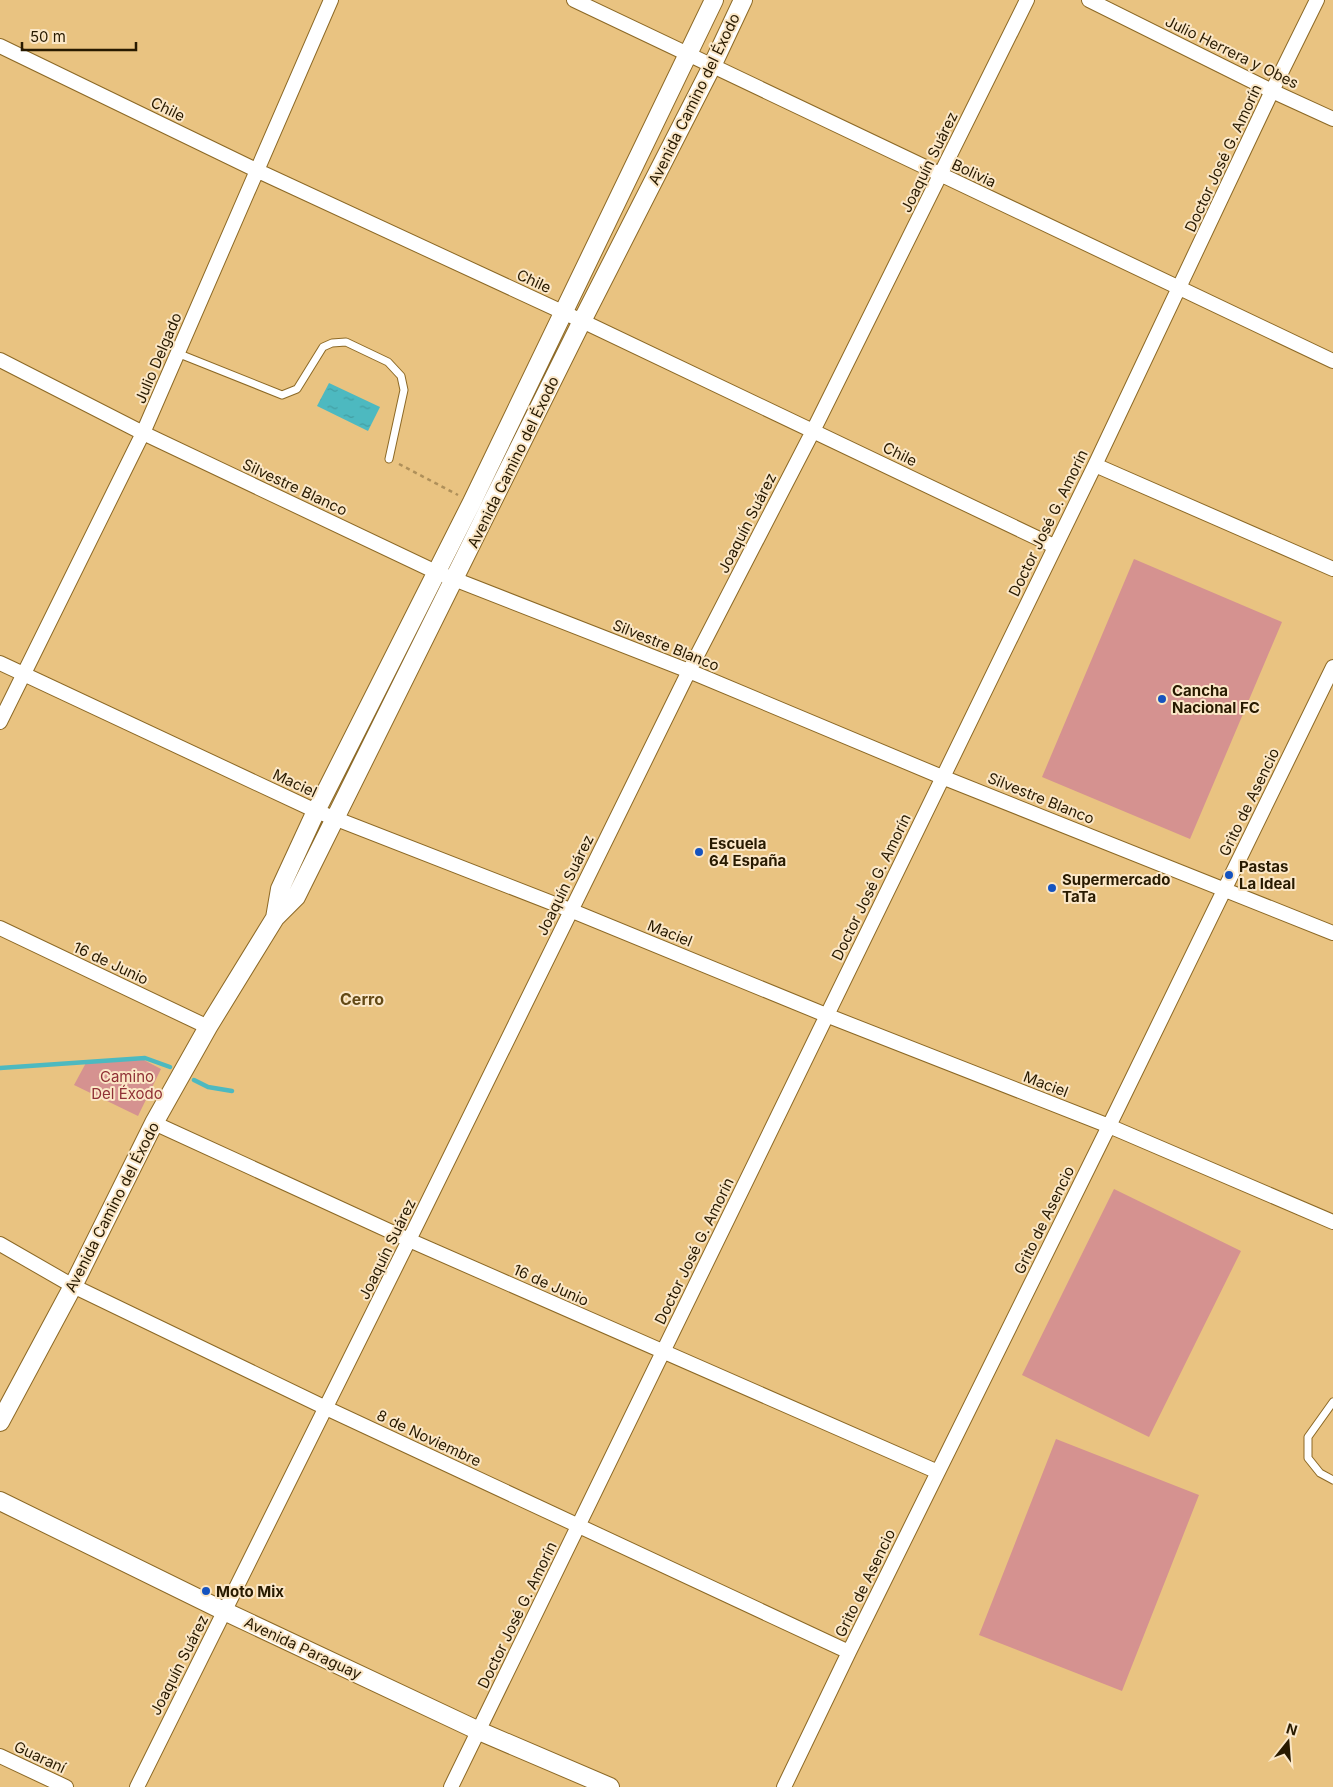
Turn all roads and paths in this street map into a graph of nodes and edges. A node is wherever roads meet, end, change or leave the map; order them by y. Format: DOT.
graph roads {
  1 [pos="331,0"];
  2 [pos="574,0"];
  3 [pos="714,0"];
  4 [pos="743,0"];
  5 [pos="1027,0"];
  6 [pos="1089,0"];
  7 [pos="1317,0"];
  8 [pos="0,46"];
  9 [pos="688,54"];
  10 [pos="712,66"];
  11 [pos="1272,91"];
  12 [pos="1333,119"];
  13 [pos="256,170"];
  14 [pos="941,176"];
  15 [pos="1179,289"];
  16 [pos="564,313"];
  17 [pos="582,321"];
  18 [pos="177,353"];
  19 [pos="0,360"];
  20 [pos="1333,362"];
  21 [pos="813,431"];
  22 [pos="143,433"];
  23 [pos="389,459"];
  24 [pos="1095,465"];
  25 [pos="472,502"];
  26 [pos="1054,546"];
  27 [pos="1333,569"];
  28 [pos="436,572"];
  29 [pos="455,579"];
  30 [pos="0,663"];
  31 [pos="1333,667"];
  32 [pos="689,671"];
  33 [pos="24,675"];
  34 [pos="0,722"];
  35 [pos="942,777"];
  36 [pos="316,811"];
  37 [pos="336,819"];
  38 [pos="1224,889"];
  39 [pos="570,910"];
  40 [pos="275,918"];
  41 [pos="0,928"];
  42 [pos="1333,933"];
  43 [pos="826,1015"];
  44 [pos="208,1027"];
  45 [pos="154,1122"];
  46 [pos="1109,1126"];
  47 [pos="1333,1222"];
  48 [pos="409,1240"];
  49 [pos="0,1244"];
  50 [pos="73,1286"];
  51 [pos="663,1352"];
  52 [pos="1333,1402"];
  53 [pos="326,1408"];
  54 [pos="0,1422"];
  55 [pos="938,1472"];
  56 [pos="1333,1480"];
  57 [pos="0,1502"];
  58 [pos="578,1526"];
  59 [pos="224,1611"];
  60 [pos="849,1652"];
  61 [pos="479,1730"];
  62 [pos="0,1756"];
  63 [pos="66,1787"];
  64 [pos="137,1787"];
  65 [pos="451,1787"];
  66 [pos="610,1787"];
  67 [pos="784,1787"];
  1 -- 13 [label="street, Julio Delgado"];
  2 -- 9 [label="street, Bolivia"];
  3 -- 9 [label="street, Avenida Camino del Éxodo"];
  4 -- 10 [label="street, Avenida Camino del Éxodo"];
  5 -- 14 [label="street, Joaquín Suárez"];
  6 -- 11 [label="street, Julio Herrera y Obes"];
  7 -- 11 [label="street, Doctor José G. Amorín"];
  8 -- 13 [label="street, Chile"];
  9 -- 10 [label="street, Bolivia"];
  9 -- 16 [label="street, Avenida Camino del Éxodo"];
  10 -- 14 [label="street, Bolivia"];
  10 -- 17 [label="street, Avenida Camino del Éxodo"];
  11 -- 12 [label="street, Julio Herrera y Obes"];
  11 -- 15 [label="street, Doctor José G. Amorín"];
  13 -- 16 [label="street, Chile"];
  13 -- 18 [label="street, Julio Delgado"];
  14 -- 15 [label="street, Bolivia"];
  14 -- 21 [label="street, Joaquín Suárez"];
  15 -- 20 [label="street, Bolivia"];
  15 -- 24 [label="street, Doctor José G. Amorín"];
  16 -- 17 [label="street, Chile"];
  16 -- 25 [label="street, Avenida Camino del Éxodo"];
  17 -- 21 [label="street, Chile"];
  17 -- 29 [label="street, Avenida Camino del Éxodo"];
  18 -- 22 [label="street, Julio Delgado"];
  18 -- 23 [label="lane"];
  19 -- 22 [label="street, Silvestre Blanco"];
  21 -- 26 [label="street, Chile"];
  21 -- 32 [label="street, Joaquín Suárez"];
  22 -- 28 [label="street, Silvestre Blanco"];
  22 -- 33 [label="street, Julio Delgado"];
  23 -- 25 [label="path"];
  24 -- 26 [label="street, Doctor José G. Amorín"];
  24 -- 27 [label="street"];
  25 -- 28 [label="street, Avenida Camino del Éxodo"];
  26 -- 35 [label="street, Doctor José G. Amorín"];
  28 -- 29 [label="street, Silvestre Blanco"];
  28 -- 36 [label="street, Avenida Camino del Éxodo"];
  29 -- 32 [label="street, Silvestre Blanco"];
  29 -- 37 [label="street, Avenida Camino del Éxodo"];
  30 -- 33 [label="street, Maciel"];
  31 -- 38 [label="street, Grito de Asencio"];
  32 -- 35 [label="street, Silvestre Blanco"];
  32 -- 39 [label="street, Joaquín Suárez"];
  33 -- 34 [label="street, Julio Delgado"];
  33 -- 36 [label="street, Maciel"];
  35 -- 38 [label="street, Silvestre Blanco"];
  35 -- 43 [label="street, Doctor José G. Amorín"];
  36 -- 37 [label="street, Maciel"];
  36 -- 40 [label="street, Avenida Camino del Éxodo"];
  37 -- 39 [label="street, Maciel"];
  37 -- 40 [label="street, Avenida Camino del Éxodo"];
  38 -- 42 [label="street, Silvestre Blanco"];
  38 -- 46 [label="street, Grito de Asencio"];
  39 -- 43 [label="street, Maciel"];
  39 -- 48 [label="street, Joaquín Suárez"];
  40 -- 44 [label="street, Avenida Camino del Éxodo"];
  41 -- 44 [label="street, 16 de Junio"];
  43 -- 46 [label="street, Maciel"];
  43 -- 51 [label="street, Doctor José G. Amorín"];
  44 -- 45 [label="street, Avenida Camino del Éxodo"];
  45 -- 48 [label="street, 16 de Junio"];
  45 -- 50 [label="street, Avenida Camino del Éxodo"];
  46 -- 47 [label="street, Maciel"];
  46 -- 55 [label="street, Grito de Asencio"];
  48 -- 51 [label="street, 16 de Junio"];
  48 -- 53 [label="street, Joaquín Suárez"];
  49 -- 50 [label="street, 8 de Noviembre"];
  50 -- 53 [label="street, 8 de Noviembre"];
  50 -- 54 [label="street, Avenida Camino del Éxodo"];
  51 -- 55 [label="street, 16 de Junio"];
  51 -- 58 [label="street, Doctor José G. Amorín"];
  52 -- 56 [label="lane"];
  53 -- 58 [label="street, 8 de Noviembre"];
  53 -- 59 [label="street, Joaquín Suárez"];
  55 -- 60 [label="street, Grito de Asencio"];
  57 -- 59 [label="street, Avenida Paraguay"];
  58 -- 60 [label="street, 8 de Noviembre"];
  58 -- 61 [label="street, Doctor José G. Amorín"];
  59 -- 61 [label="street, Avenida Paraguay"];
  59 -- 64 [label="street, Joaquín Suárez"];
  60 -- 67 [label="street, Grito de Asencio"];
  61 -- 65 [label="street, Doctor José G. Amorín"];
  61 -- 66 [label="street, Avenida Paraguay"];
  62 -- 63 [label="street, Guaraní"];
}
